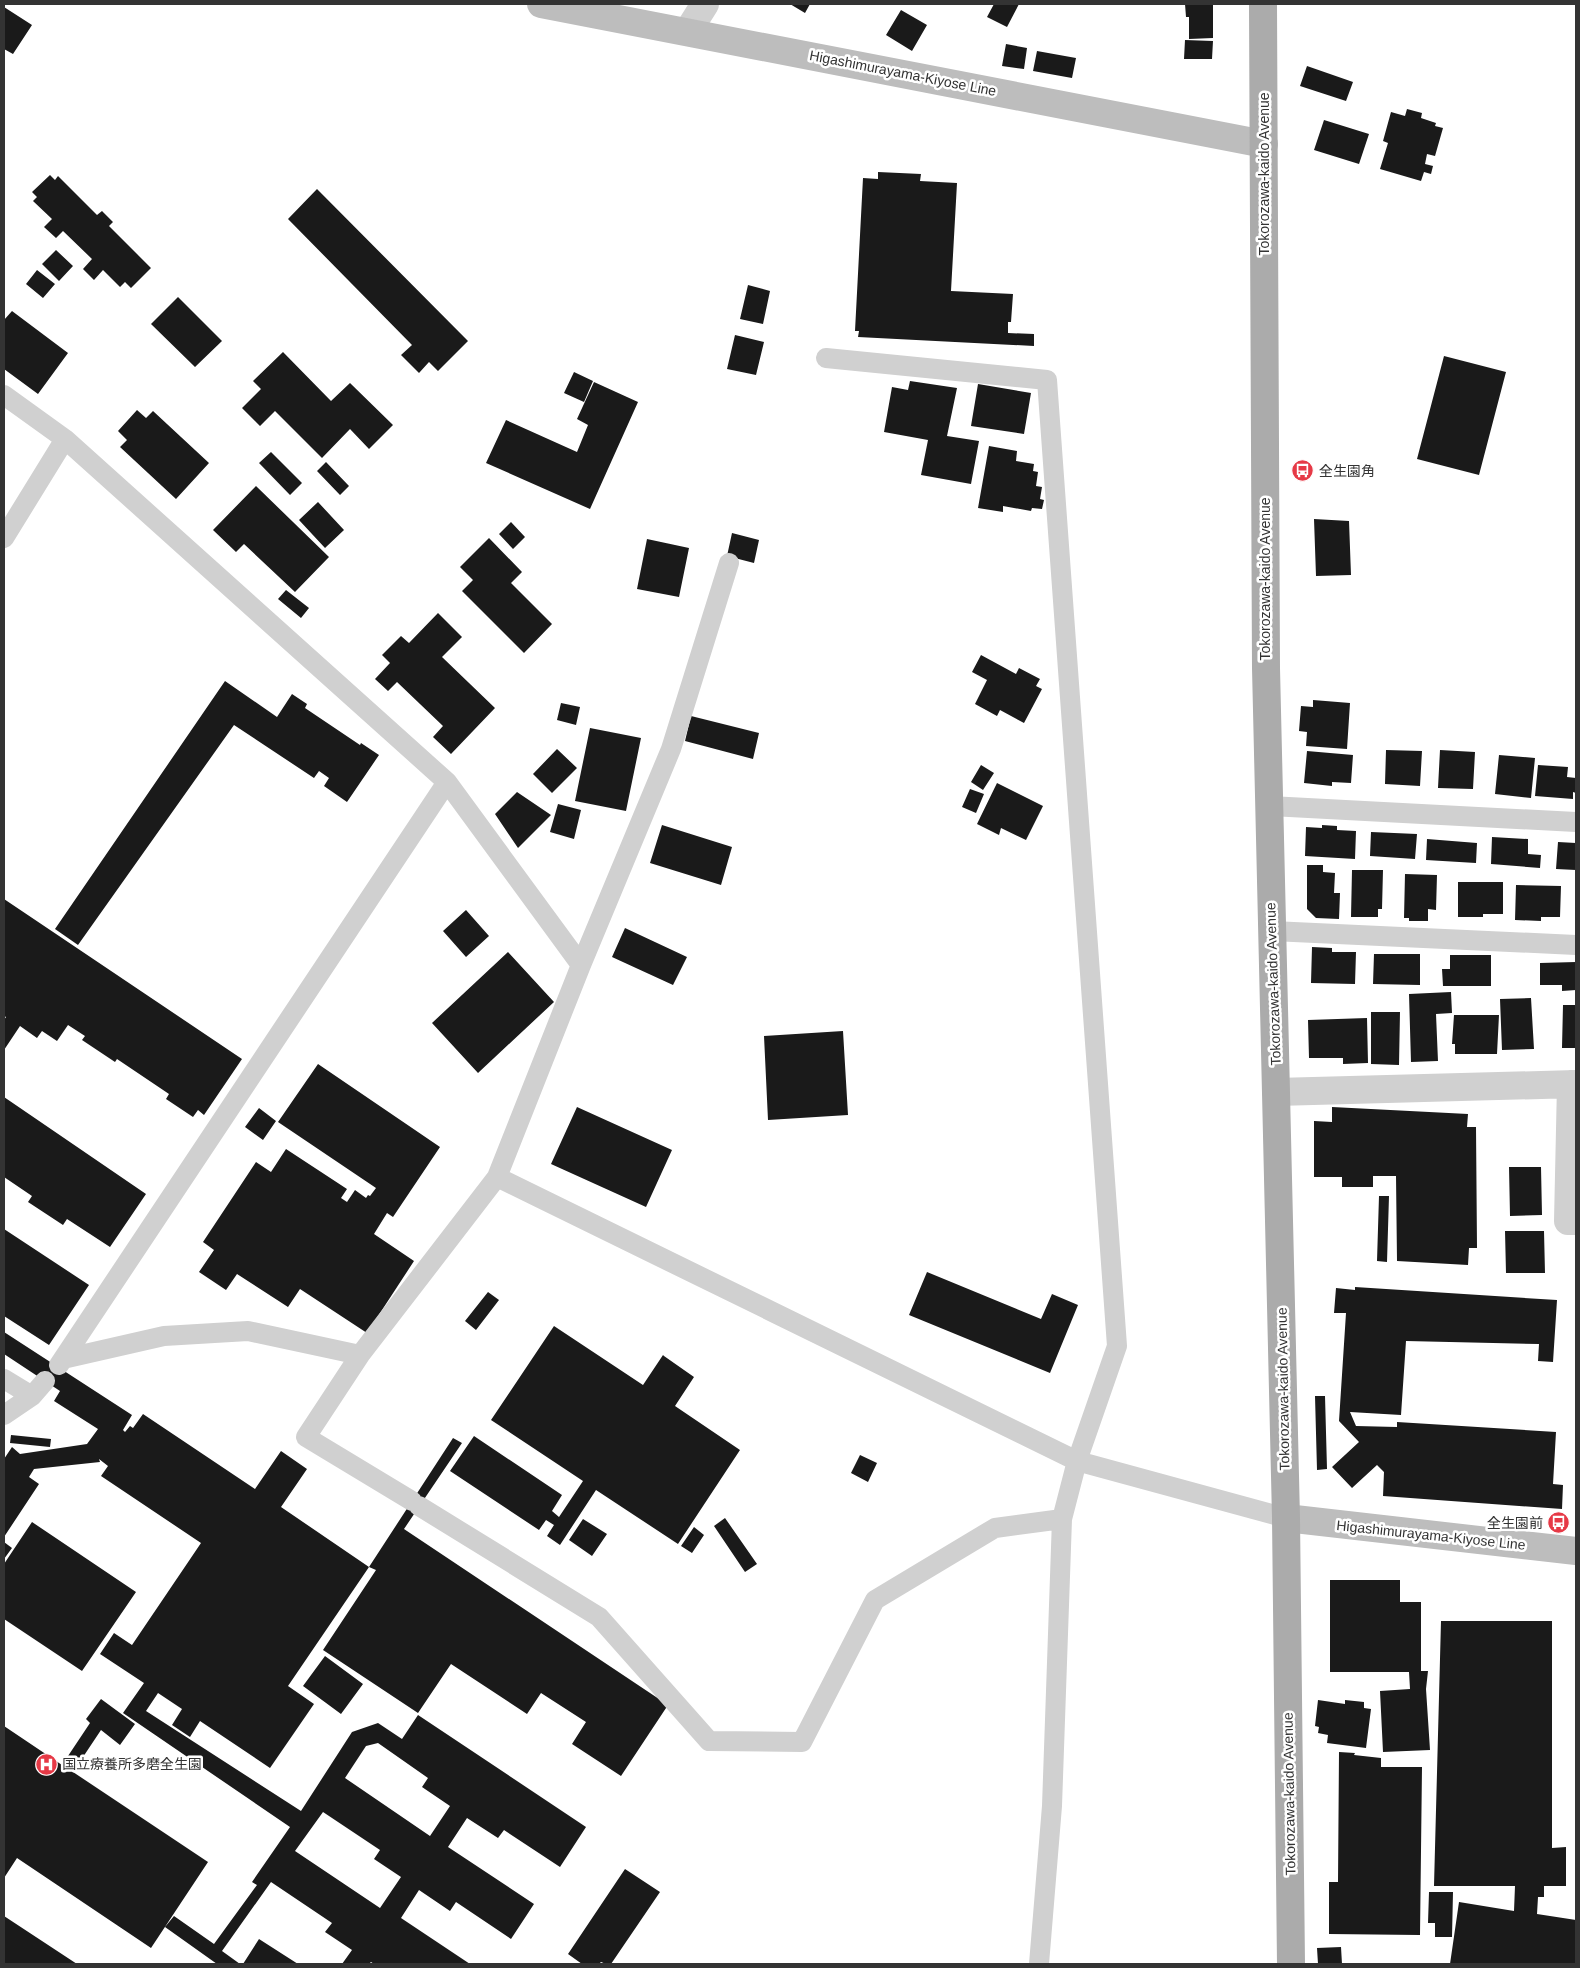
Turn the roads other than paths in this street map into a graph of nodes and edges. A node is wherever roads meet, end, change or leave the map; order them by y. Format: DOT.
graph roads {
  1 [pos="541,4"];
  2 [pos="705,4"];
  3 [pos="1263,4"];
  4 [pos="688,31"];
  5 [pos="1264,144"];
  6 [pos="826,358"];
  7 [pos="4,395"];
  8 [pos="65,439"];
  9 [pos="4,538"];
  10 [pos="728,563"];
  11 [pos="447,782"];
  12 [pos="1268,806"];
  13 [pos="1576,822"];
  14 [pos="1272,931"];
  15 [pos="1576,945"];
  16 [pos="581,965"];
  17 [pos="1574,1084"];
  18 [pos="1276,1092"];
  19 [pos="497,1177"];
  20 [pos="1576,1221"];
  21 [pos="360,1355"];
  22 [pos="49,1376"];
  23 [pos="4,1379"];
  24 [pos="4,1415"];
  25 [pos="1077,1461"];
  26 [pos="1286,1518"];
  27 [pos="1062,1520"];
  28 [pos="1576,1551"];
  29 [pos="1039,1964"];
  30 [pos="1291,1964"];
  1 -- 4 [label="main road, Higashimurayama-Kiyose Line"];
  2 -- 4 [label="street"];
  3 -- 5 [label="main road, Tokorozawa-kaido Avenue"];
  4 -- 5 [label="main road, Higashimurayama-Kiyose Line"];
  5 -- 12 [label="main road, Tokorozawa-kaido Avenue"];
  6 -- 25 [label="lane"];
  7 -- 8 [label="lane"];
  8 -- 9 [label="lane"];
  8 -- 11 [label="lane"];
  10 -- 16 [label="lane"];
  11 -- 16 [label="lane"];
  11 -- 22 [label="lane"];
  12 -- 13 [label="lane"];
  12 -- 14 [label="main road, Tokorozawa-kaido Avenue"];
  14 -- 15 [label="lane"];
  14 -- 18 [label="main road, Tokorozawa-kaido Avenue"];
  16 -- 19 [label="lane"];
  17 -- 18 [label="street"];
  17 -- 20 [label="street"];
  18 -- 26 [label="main road, Tokorozawa-kaido Avenue"];
  19 -- 21 [label="lane"];
  19 -- 25 [label="lane"];
  21 -- 22 [label="lane"];
  21 -- 27 [label="lane"];
  22 -- 23 [label="lane"];
  22 -- 24 [label="lane"];
  25 -- 26 [label="lane"];
  25 -- 27 [label="lane"];
  26 -- 28 [label="main road, Higashimurayama-Kiyose Line"];
  26 -- 30 [label="main road, Tokorozawa-kaido Avenue"];
  27 -- 29 [label="lane"];
}
